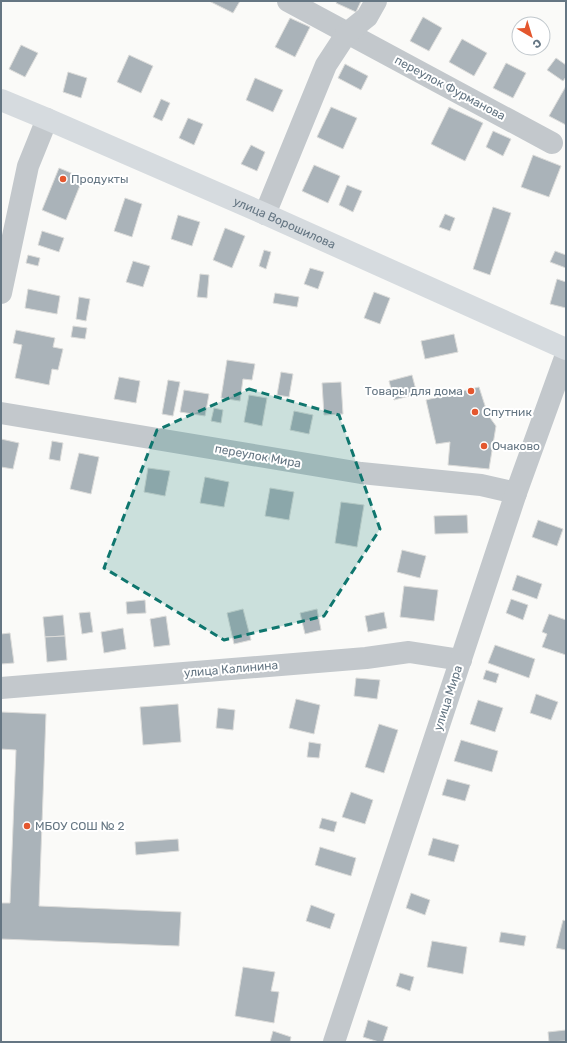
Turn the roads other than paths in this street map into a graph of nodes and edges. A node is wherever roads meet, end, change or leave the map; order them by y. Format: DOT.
graph roads {
  1 [pos="288,1"];
  2 [pos="376,1"];
  3 [pos="347,33"];
  4 [pos="1,100"];
  5 [pos="47,119"];
  6 [pos="552,143"];
  7 [pos="265,214"];
  8 [pos="1,293"];
  9 [pos="566,349"];
  10 [pos="566,355"];
  11 [pos="1,413"];
  12 [pos="516,493"];
  13 [pos="461,660"];
  14 [pos="1,688"];
  15 [pos="334,1042"];
  1 -- 3 [label="street, переулок Фурманова"];
  2 -- 3 [label="street"];
  3 -- 6 [label="street, переулок Фурманова"];
  3 -- 7 [label="street"];
  4 -- 5 [label="main road, улица Ворошилова"];
  5 -- 7 [label="main road, улица Ворошилова"];
  5 -- 8 [label="street"];
  7 -- 9 [label="main road, улица Ворошилова"];
  10 -- 12 [label="street, улица Мира"];
  11 -- 12 [label="street, переулок Мира"];
  12 -- 13 [label="street, улица Мира"];
  13 -- 14 [label="street, улица Калинина"];
  13 -- 15 [label="street, улица Мира"];
}
